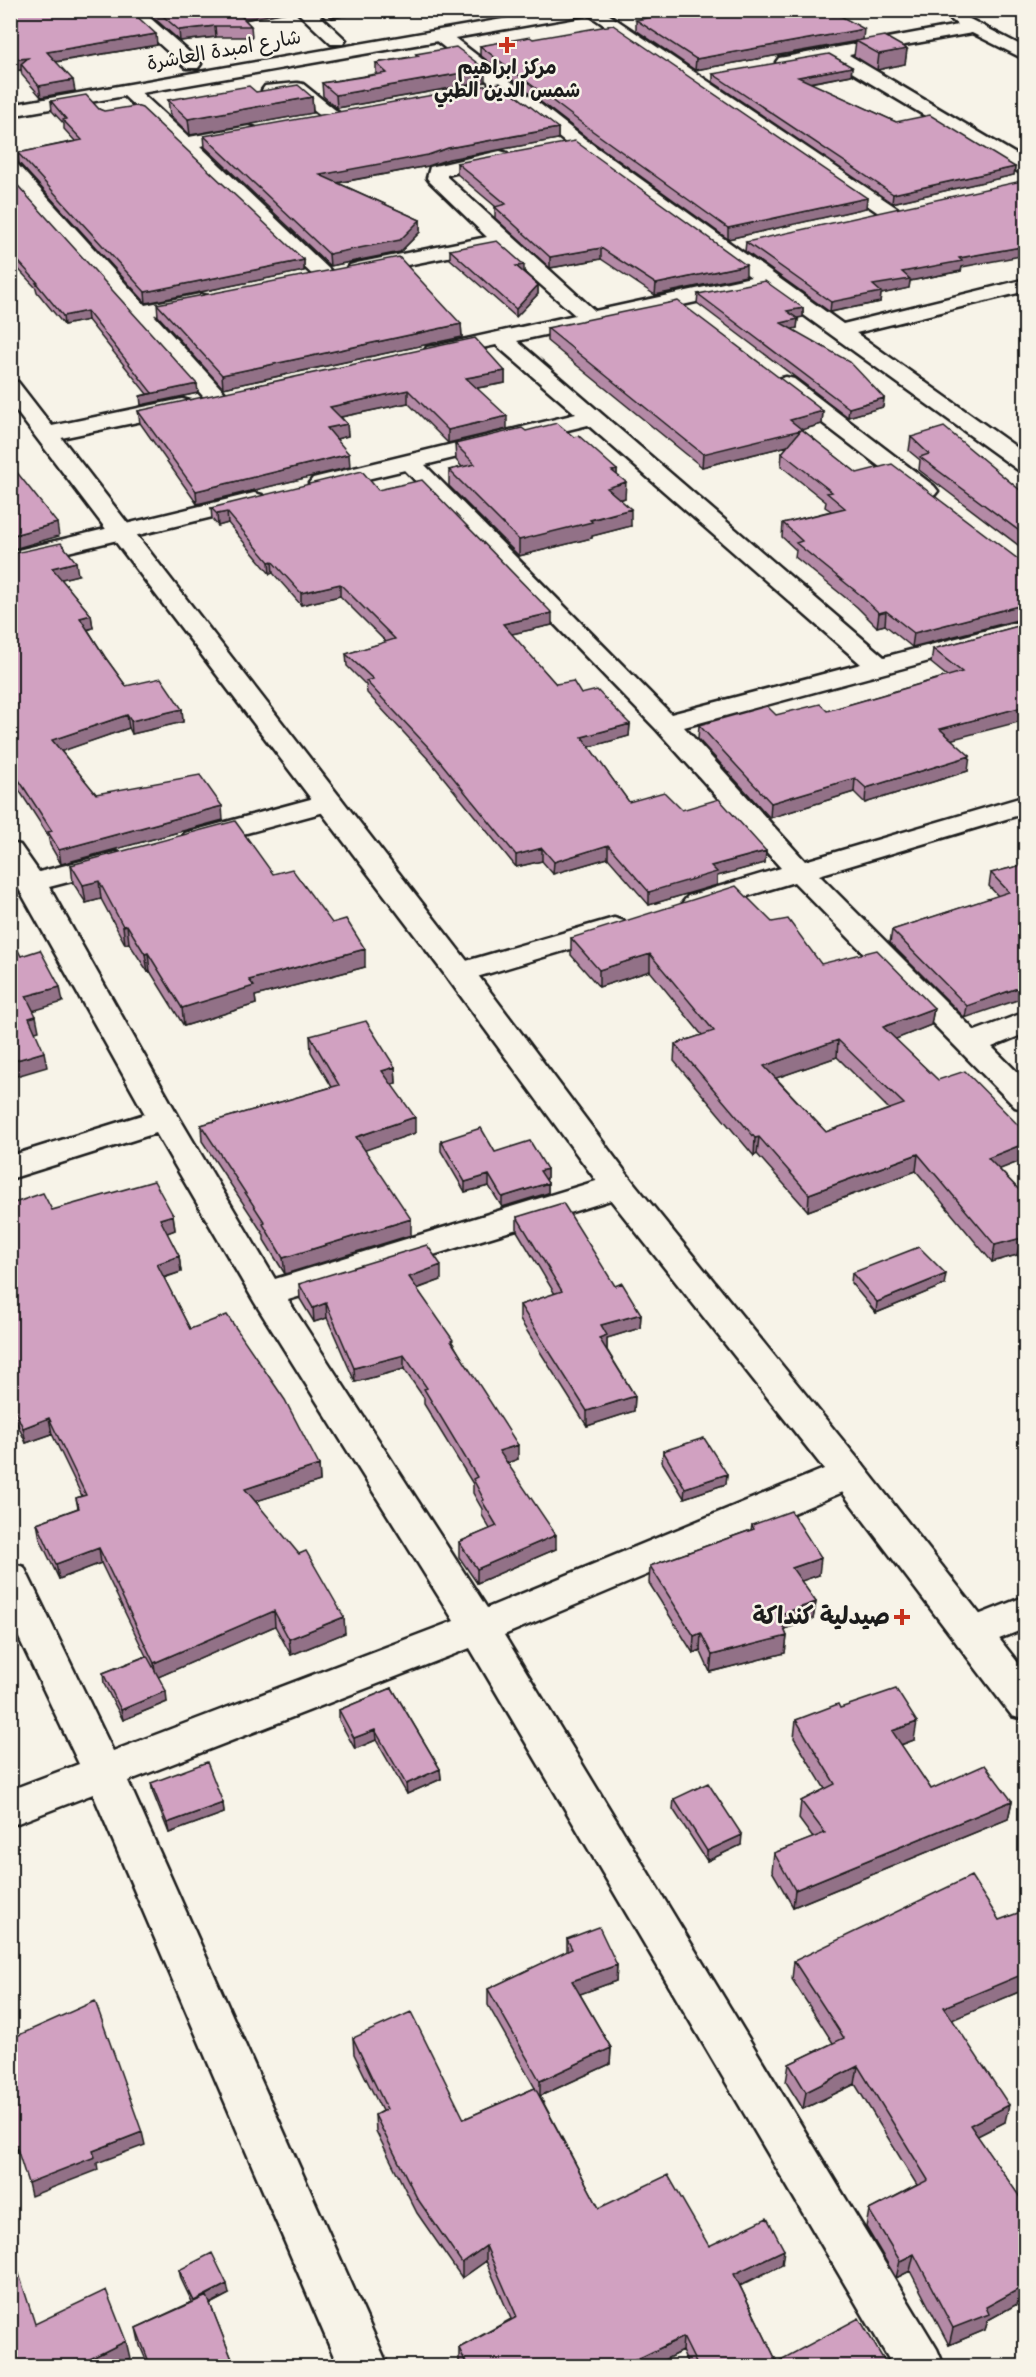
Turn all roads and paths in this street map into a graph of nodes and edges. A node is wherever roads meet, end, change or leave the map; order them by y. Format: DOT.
graph roads {
  1 [pos="130,10"];
  2 [pos="303,10"];
  3 [pos="501,10"];
  4 [pos="588,10"];
  5 [pos="945,10"];
  6 [pos="975,27"];
  7 [pos="441,36"];
  8 [pos="337,40"];
  9 [pos="832,53"];
  10 [pos="1026,55"];
  11 [pos="192,64"];
  12 [pos="762,66"];
  13 [pos="716,74"];
  14 [pos="693,78"];
  15 [pos="506,85"];
  16 [pos="484,89"];
  17 [pos="129,91"];
  18 [pos="254,93"];
  19 [pos="10,96"];
  20 [pos="174,107"];
  21 [pos="10,111"];
  22 [pos="151,111"];
  23 [pos="310,121"];
  24 [pos="265,129"];
  25 [pos="186,143"];
  26 [pos="578,143"];
  27 [pos="555,147"];
  28 [pos="520,154"];
  29 [pos="10,168"];
  30 [pos="1022,178"];
  31 [pos="912,207"];
  32 [pos="890,212"];
  33 [pos="868,216"];
  34 [pos="502,240"];
  35 [pos="747,242"];
  36 [pos="725,247"];
  37 [pos="324,275"];
  38 [pos="301,280"];
  39 [pos="767,280"];
  40 [pos="1026,285"];
  41 [pos="220,296"];
  42 [pos="676,300"];
  43 [pos="140,312"];
  44 [pos="695,314"];
  45 [pos="591,319"];
  46 [pos="839,331"];
  47 [pos="501,338"];
  48 [pos="410,357"];
  49 [pos="771,372"];
  50 [pos="10,387"];
  51 [pos="240,394"];
  52 [pos="218,399"];
  53 [pos="593,417"];
  54 [pos="47,434"];
  55 [pos="410,461"];
  56 [pos="1026,465"];
  57 [pos="295,490"];
  58 [pos="272,495"];
  59 [pos="940,501"];
  60 [pos="123,533"];
  61 [pos="10,559"];
  62 [pos="1026,627"];
  63 [pos="880,667"];
  64 [pos="666,724"];
  65 [pos="329,802"];
  66 [pos="1026,804"];
  67 [pos="10,851"];
  68 [pos="800,872"];
  69 [pos="32,884"];
  70 [pos="675,909"];
  71 [pos="641,919"];
  72 [pos="460,973"];
  73 [pos="1026,1022"];
  74 [pos="971,1044"];
  75 [pos="1026,1100"];
  76 [pos="164,1119"];
  77 [pos="10,1168"];
  78 [pos="618,1186"];
  79 [pos="267,1294"];
  80 [pos="849,1474"];
  81 [pos="10,1578"];
  82 [pos="1026,1611"];
  83 [pos="479,1628"];
  84 [pos="972,1634"];
  85 [pos="1026,1704"];
  86 [pos="103,1771"];
  87 [pos="10,1808"];
  88 [pos="363,2367"];
  89 [pos="920,2367"];
  1 -- 11 [label="street"];
  2 -- 8 [label="street"];
  3 -- 8 [label="street, شارع امبدة العاشرة"];
  4 -- 7 [label="street, شارع امبدة العاشرة"];
  4 -- 14 [label="street"];
  5 -- 6 [label="street"];
  6 -- 9 [label="street"];
  6 -- 10 [label="street"];
  7 -- 15 [label="street"];
  7 -- 17 [label="street, شارع امبدة العاشرة"];
  8 -- 11 [label="street, شارع امبدة العاشرة"];
  9 -- 12 [label="street"];
  9 -- 30 [label="street"];
  11 -- 19 [label="street, شارع امبدة العاشرة"];
  13 -- 14 [label="street"];
  14 -- 32 [label="street"];
  15 -- 16 [label="street"];
  15 -- 26 [label="street"];
  17 -- 21 [label="street, شارع امبدة العاشرة"];
  17 -- 22 [label="street"];
  18 -- 23 [label="street"];
  20 -- 22 [label="street"];
  22 -- 25 [label="street"];
  24 -- 25 [label="street"];
  25 -- 37 [label="street"];
  26 -- 27 [label="street"];
  26 -- 36 [label="street"];
  28 -- 34 [label="street"];
  29 -- 43 [label="street"];
  31 -- 32 [label="street"];
  32 -- 33 [label="street"];
  34 -- 37 [label="street"];
  34 -- 45 [label="street"];
  35 -- 36 [label="street"];
  36 -- 39 [label="street"];
  37 -- 38 [label="street"];
  39 -- 42 [label="street"];
  39 -- 46 [label="street"];
  40 -- 46 [label="street"];
  41 -- 43 [label="street"];
  42 -- 44 [label="street"];
  42 -- 45 [label="street"];
  43 -- 52 [label="street"];
  45 -- 47 [label="street"];
  46 -- 56 [label="street"];
  47 -- 48 [label="street"];
  47 -- 53 [label="street"];
  49 -- 59 [label="street"];
  50 -- 54 [label="street"];
  51 -- 52 [label="street"];
  52 -- 54 [label="street"];
  53 -- 55 [label="street"];
  53 -- 63 [label="street"];
  54 -- 60 [label="street"];
  55 -- 57 [label="street"];
  55 -- 64 [label="street"];
  58 -- 60 [label="street"];
  60 -- 61 [label="street"];
  60 -- 65 [label="street"];
  62 -- 63 [label="street"];
  63 -- 64 [label="street"];
  64 -- 68 [label="street"];
  65 -- 69 [label="street"];
  65 -- 72 [label="street"];
  66 -- 68 [label="street"];
  67 -- 69 [label="street"];
  68 -- 70 [label="street"];
  68 -- 74 [label="street"];
  69 -- 76 [label="street"];
  71 -- 72 [label="street"];
  72 -- 78 [label="street"];
  73 -- 74 [label="street"];
  74 -- 75 [label="street"];
  76 -- 77 [label="street"];
  76 -- 79 [label="street"];
  78 -- 79 [label="street"];
  78 -- 80 [label="street"];
  79 -- 83 [label="street"];
  80 -- 83 [label="street"];
  80 -- 84 [label="street"];
  81 -- 86 [label="street"];
  82 -- 84 [label="street"];
  83 -- 86 [label="street"];
  83 -- 89 [label="street"];
  84 -- 85 [label="street"];
  86 -- 87 [label="street"];
  86 -- 88 [label="street"];
}
